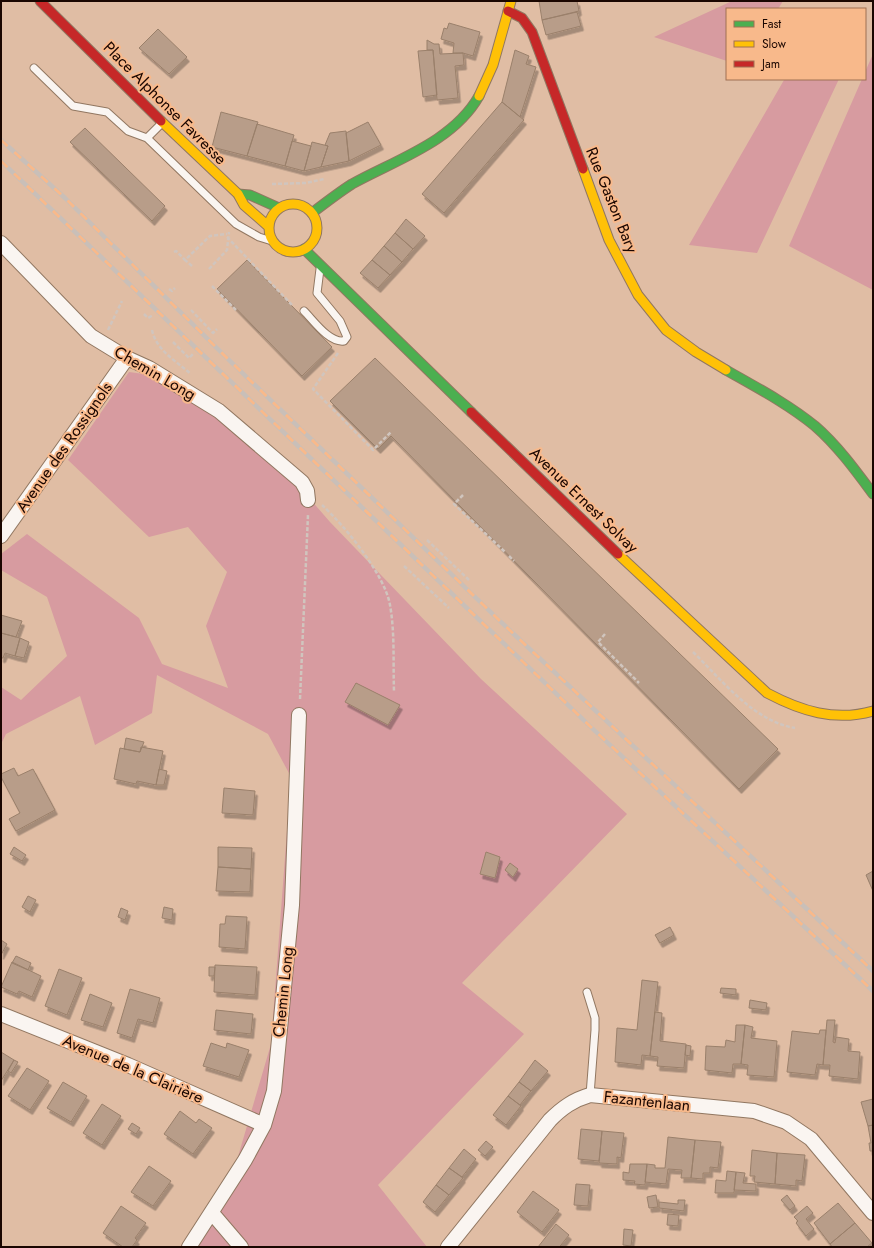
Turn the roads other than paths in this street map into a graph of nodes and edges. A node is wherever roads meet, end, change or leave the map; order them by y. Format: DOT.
graph roads {
  1 [pos="40,1"];
  2 [pos="511,1"];
  3 [pos="508,11"];
  4 [pos="34,68"];
  5 [pos="162,122"];
  6 [pos="147,138"];
  7 [pos="238,194"];
  8 [pos="279,208"];
  9 [pos="312,213"];
  10 [pos="268,226"];
  11 [pos="272,241"];
  12 [pos="1,243"];
  13 [pos="304,249"];
  14 [pos="320,265"];
  15 [pos="304,311"];
  16 [pos="127,358"];
  17 [pos="873,494"];
  18 [pos="308,495"];
  19 [pos="1,536"];
  20 [pos="873,710"];
  21 [pos="300,714"];
  22 [pos="587,992"];
  23 [pos="1,1014"];
  24 [pos="590,1095"];
  25 [pos="264,1125"];
  26 [pos="212,1213"];
  27 [pos="873,1213"];
  28 [pos="189,1247"];
  29 [pos="241,1247"];
  30 [pos="448,1247"];
  1 -- 5 [label="street, Place Alphonse Favresse"];
  2 -- 3 [label="street"];
  3 -- 9 [label="street"];
  3 -- 17 [label="street, Rue Gaston Bary"];
  4 -- 6 [label="lane"];
  5 -- 6 [label="lane"];
  5 -- 7 [label="street, Place Alphonse Favresse"];
  6 -- 11 [label="lane"];
  7 -- 8 [label="street"];
  7 -- 10 [label="street, Place Alphonse Favresse"];
  8 -- 9 [label="street"];
  8 -- 10 [label="street"];
  9 -- 13 [label="street"];
  10 -- 11 [label="street"];
  11 -- 13 [label="street"];
  12 -- 16 [label="street, Chemin Long"];
  13 -- 14 [label="street, Avenue Ernest Solvay"];
  14 -- 15 [label="lane"];
  14 -- 20 [label="street, Avenue Ernest Solvay"];
  16 -- 18 [label="street, Chemin Long"];
  16 -- 19 [label="street, Avenue des Rossignols"];
  21 -- 25 [label="street, Chemin Long"];
  22 -- 24 [label="lane"];
  23 -- 25 [label="street, Avenue de la Clairière"];
  24 -- 27 [label="street, Fazantenlaan"];
  24 -- 30 [label="street, Fazantenlaan"];
  25 -- 26 [label="street, Chemin Long"];
  26 -- 28 [label="street, Chemin Long"];
  26 -- 29 [label="street"];
}
